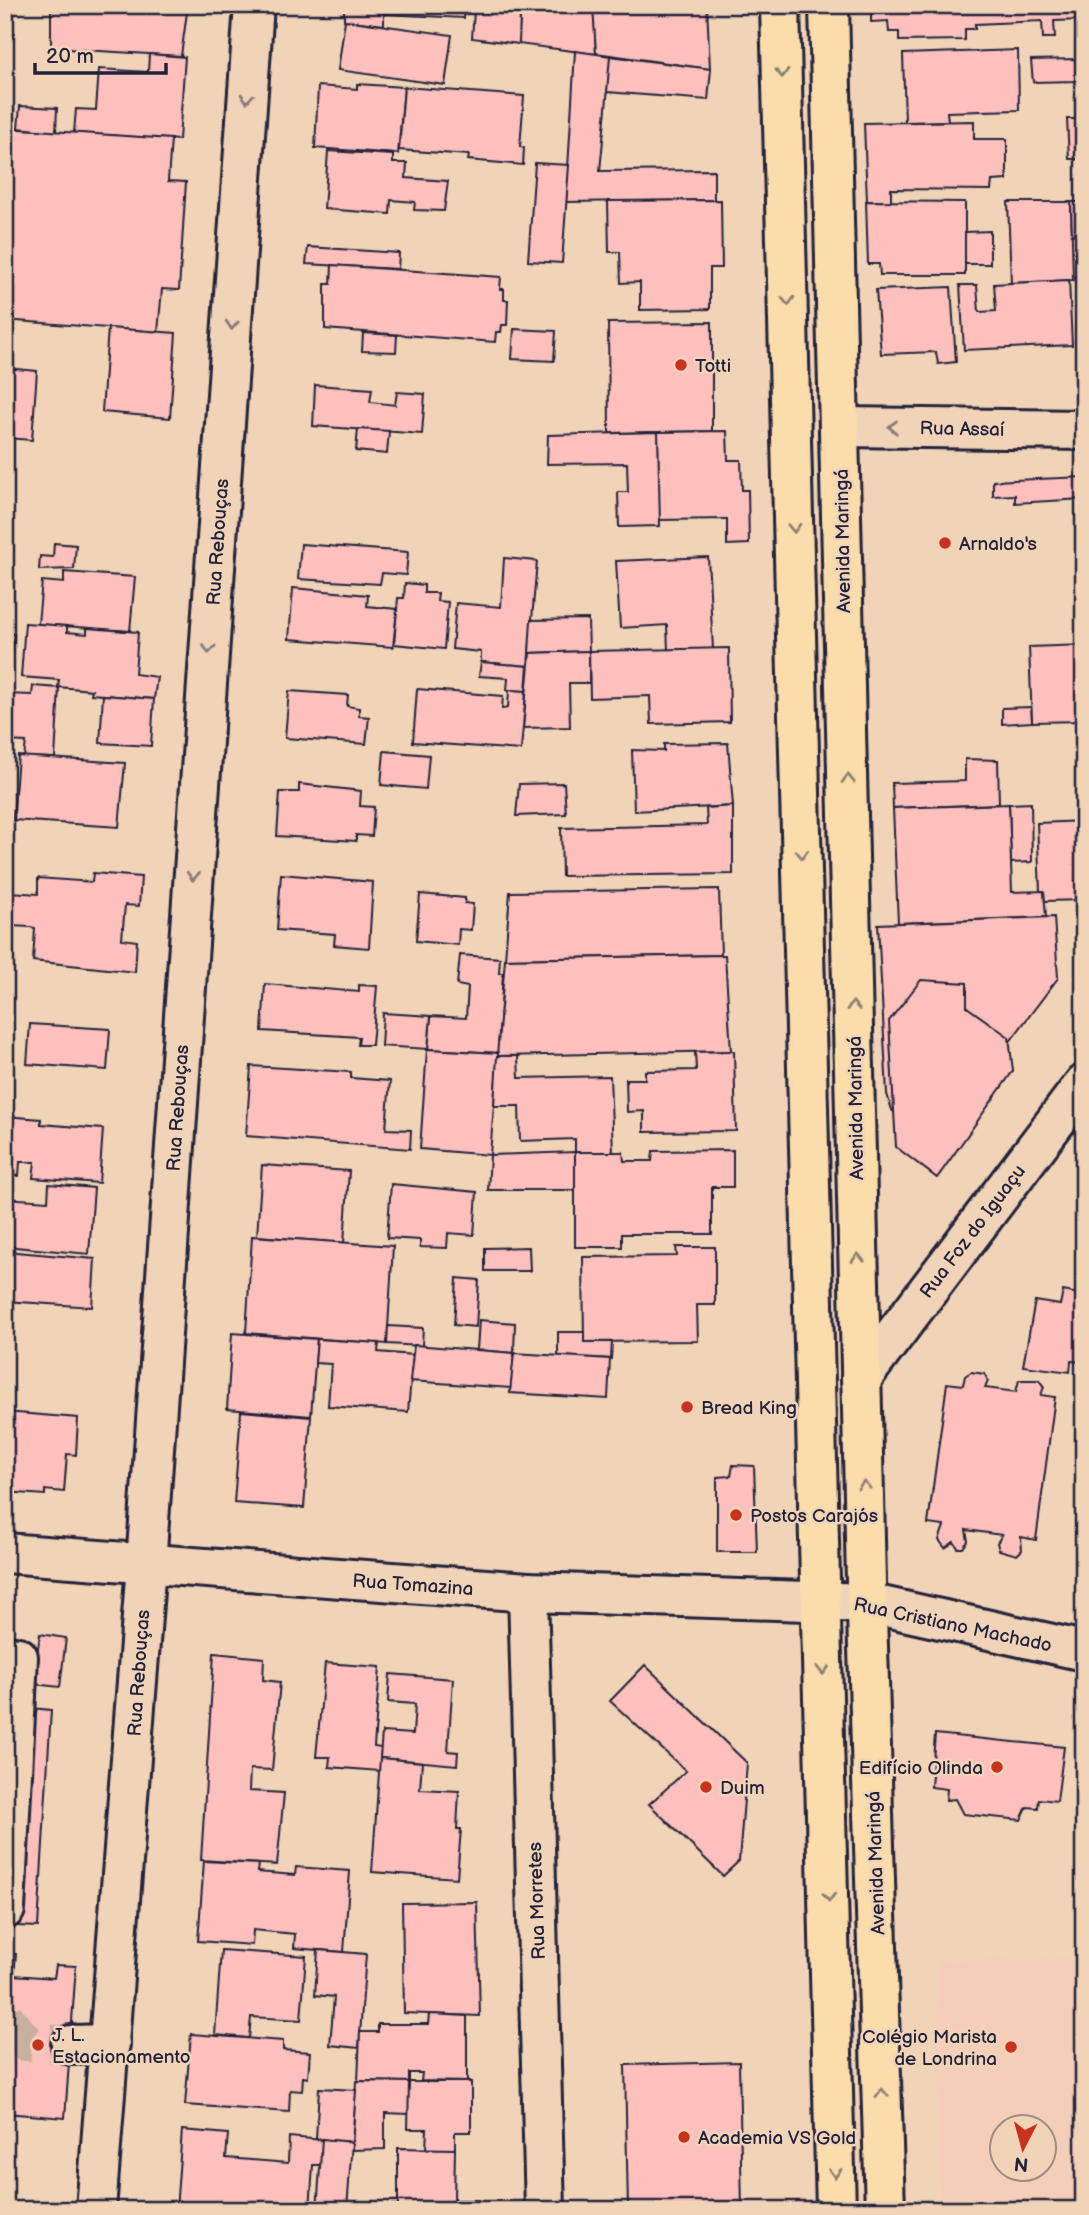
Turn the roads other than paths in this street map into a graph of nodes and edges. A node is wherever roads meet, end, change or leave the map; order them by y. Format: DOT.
graph roads {
  1 [pos="254,5"];
  2 [pos="780,5"];
  3 [pos="829,5"];
  4 [pos="840,427"];
  5 [pos="1084,430"];
  6 [pos="1082,1088"];
  7 [pos="861,1379"];
  8 [pos="5,1553"];
  9 [pos="146,1565"];
  10 [pos="528,1592"];
  11 [pos="821,1601"];
  12 [pos="868,1603"];
  13 [pos="1084,1651"];
  14 [pos="5,1656"];
  15 [pos="5,1909"];
  16 [pos="110,2044"];
  17 [pos="71,2045"];
  18 [pos="96,2210"];
  19 [pos="545,2210"];
  20 [pos="836,2210"];
  21 [pos="885,2210"];
  1 -- 9 [label="street, Rua Rebouças, one-way"];
  2 -- 11 [label="main road, one-way"];
  3 -- 4 [label="main road, Avenida Maringá"];
  5 -- 4 [label="street, Rua Assaí, one-way"];
  7 -- 4 [label="main road, Avenida Maringá, one-way"];
  6 -- 7 [label="street, Rua Foz do Iguaçu"];
  12 -- 7 [label="main road, Avenida Maringá, one-way"];
  8 -- 9 [label="street, Rua Tomazina"];
  9 -- 10 [label="street, Rua Tomazina"];
  9 -- 16 [label="street, Rua Rebouças"];
  10 -- 11 [label="street, Rua Tomazina"];
  10 -- 19 [label="street, Rua Morretes"];
  11 -- 12 [label="street, Rua Cristiano Machado"];
  11 -- 20 [label="main road, one-way"];
  12 -- 13 [label="street, Rua Cristiano Machado"];
  21 -- 12 [label="main road, Avenida Maringá, one-way"];
  14 -- 15 [label="street"];
  16 -- 17 [label="street"];
  16 -- 18 [label="street, Rua Rebouças"];
}
